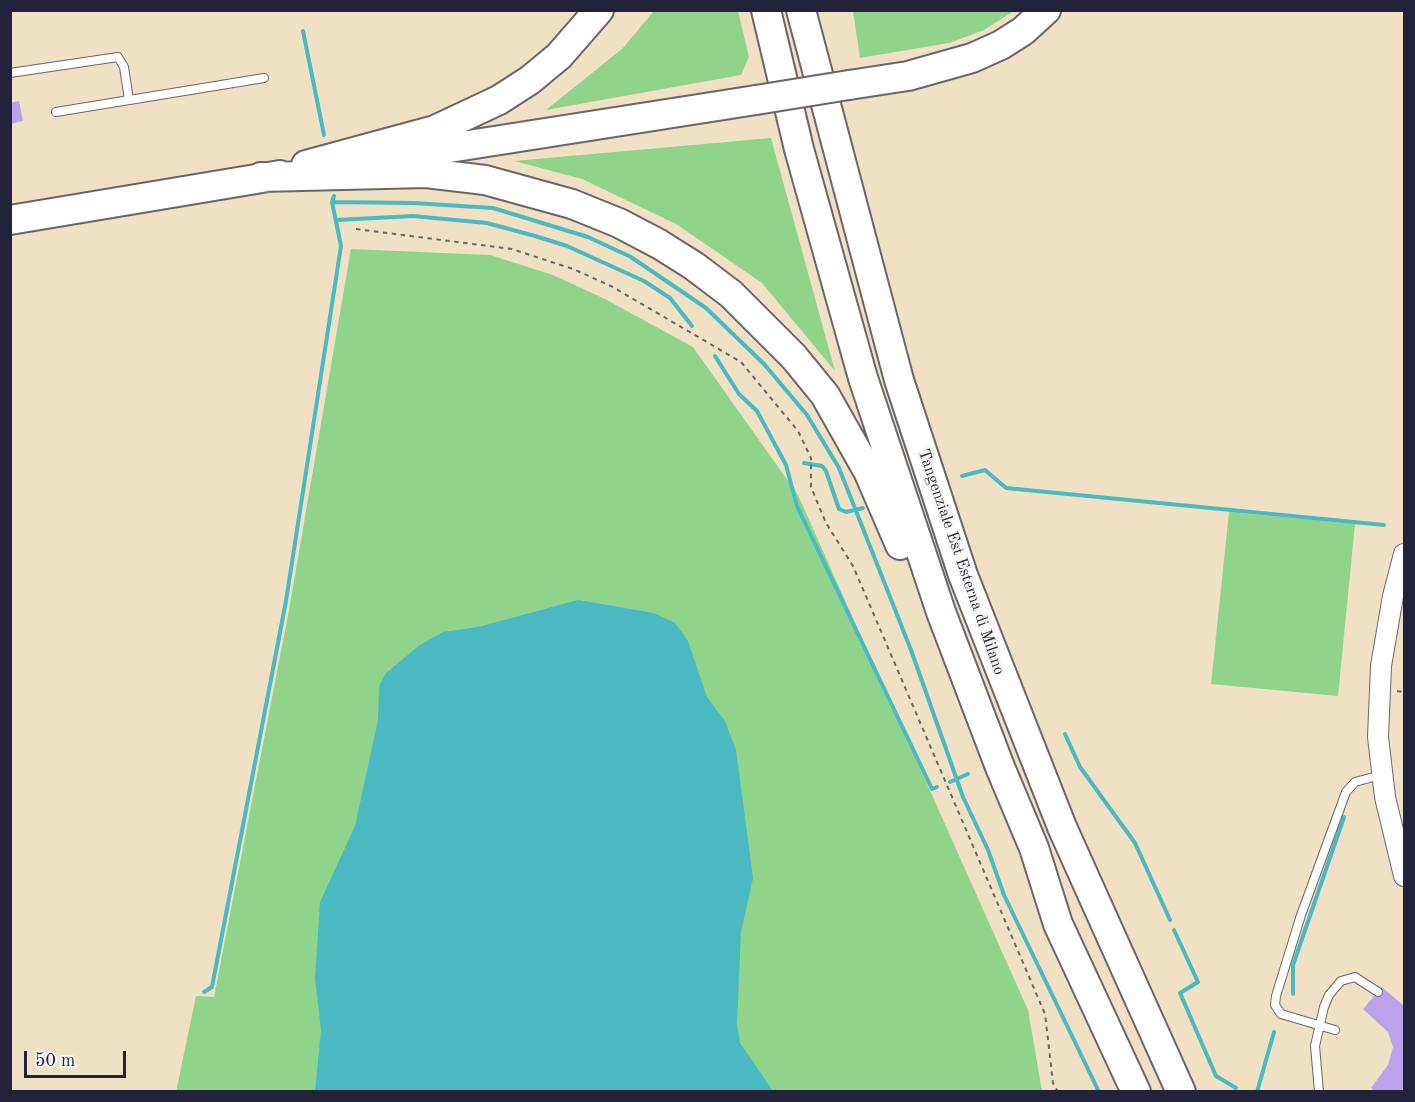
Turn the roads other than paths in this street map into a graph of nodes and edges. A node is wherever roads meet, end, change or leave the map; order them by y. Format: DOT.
graph roads {
  1 [pos="599,10"];
  2 [pos="766,10"];
  3 [pos="801,10"];
  4 [pos="818,10"];
  5 [pos="1046,10"];
  6 [pos="10,73"];
  7 [pos="264,78"];
  8 [pos="129,100"];
  9 [pos="56,112"];
  10 [pos="261,177"];
  11 [pos="10,220"];
  12 [pos="865,258"];
  13 [pos="1404,554"];
  14 [pos="1000,767"];
  15 [pos="1382,776"];
  16 [pos="1404,876"];
  17 [pos="1378,992"];
  18 [pos="1319,1026"];
  19 [pos="1335,1030"];
  20 [pos="1136,1092"];
  21 [pos="1181,1092"];
  22 [pos="1318,1092"];
  1 -- 10 [label="highway"];
  2 -- 14 [label="highway, Tangenziale Est Esterna di Milano"];
  3 -- 12 [label="highway, Tangenziale Est Esterna di Milano"];
  4 -- 12 [label="highway"];
  5 -- 10 [label="highway, bridge"];
  6 -- 8 [label="lane"];
  7 -- 8 [label="lane"];
  8 -- 9 [label="lane"];
  10 -- 11 [label="highway"];
  10 -- 14 [label="highway"];
  12 -- 21 [label="highway, Tangenziale Est Esterna di Milano"];
  13 -- 15 [label="street"];
  14 -- 20 [label="highway, Tangenziale Est Esterna di Milano"];
  15 -- 16 [label="street"];
  15 -- 18 [label="lane"];
  17 -- 18 [label="lane"];
  18 -- 19 [label="lane"];
  18 -- 22 [label="lane"];
}
